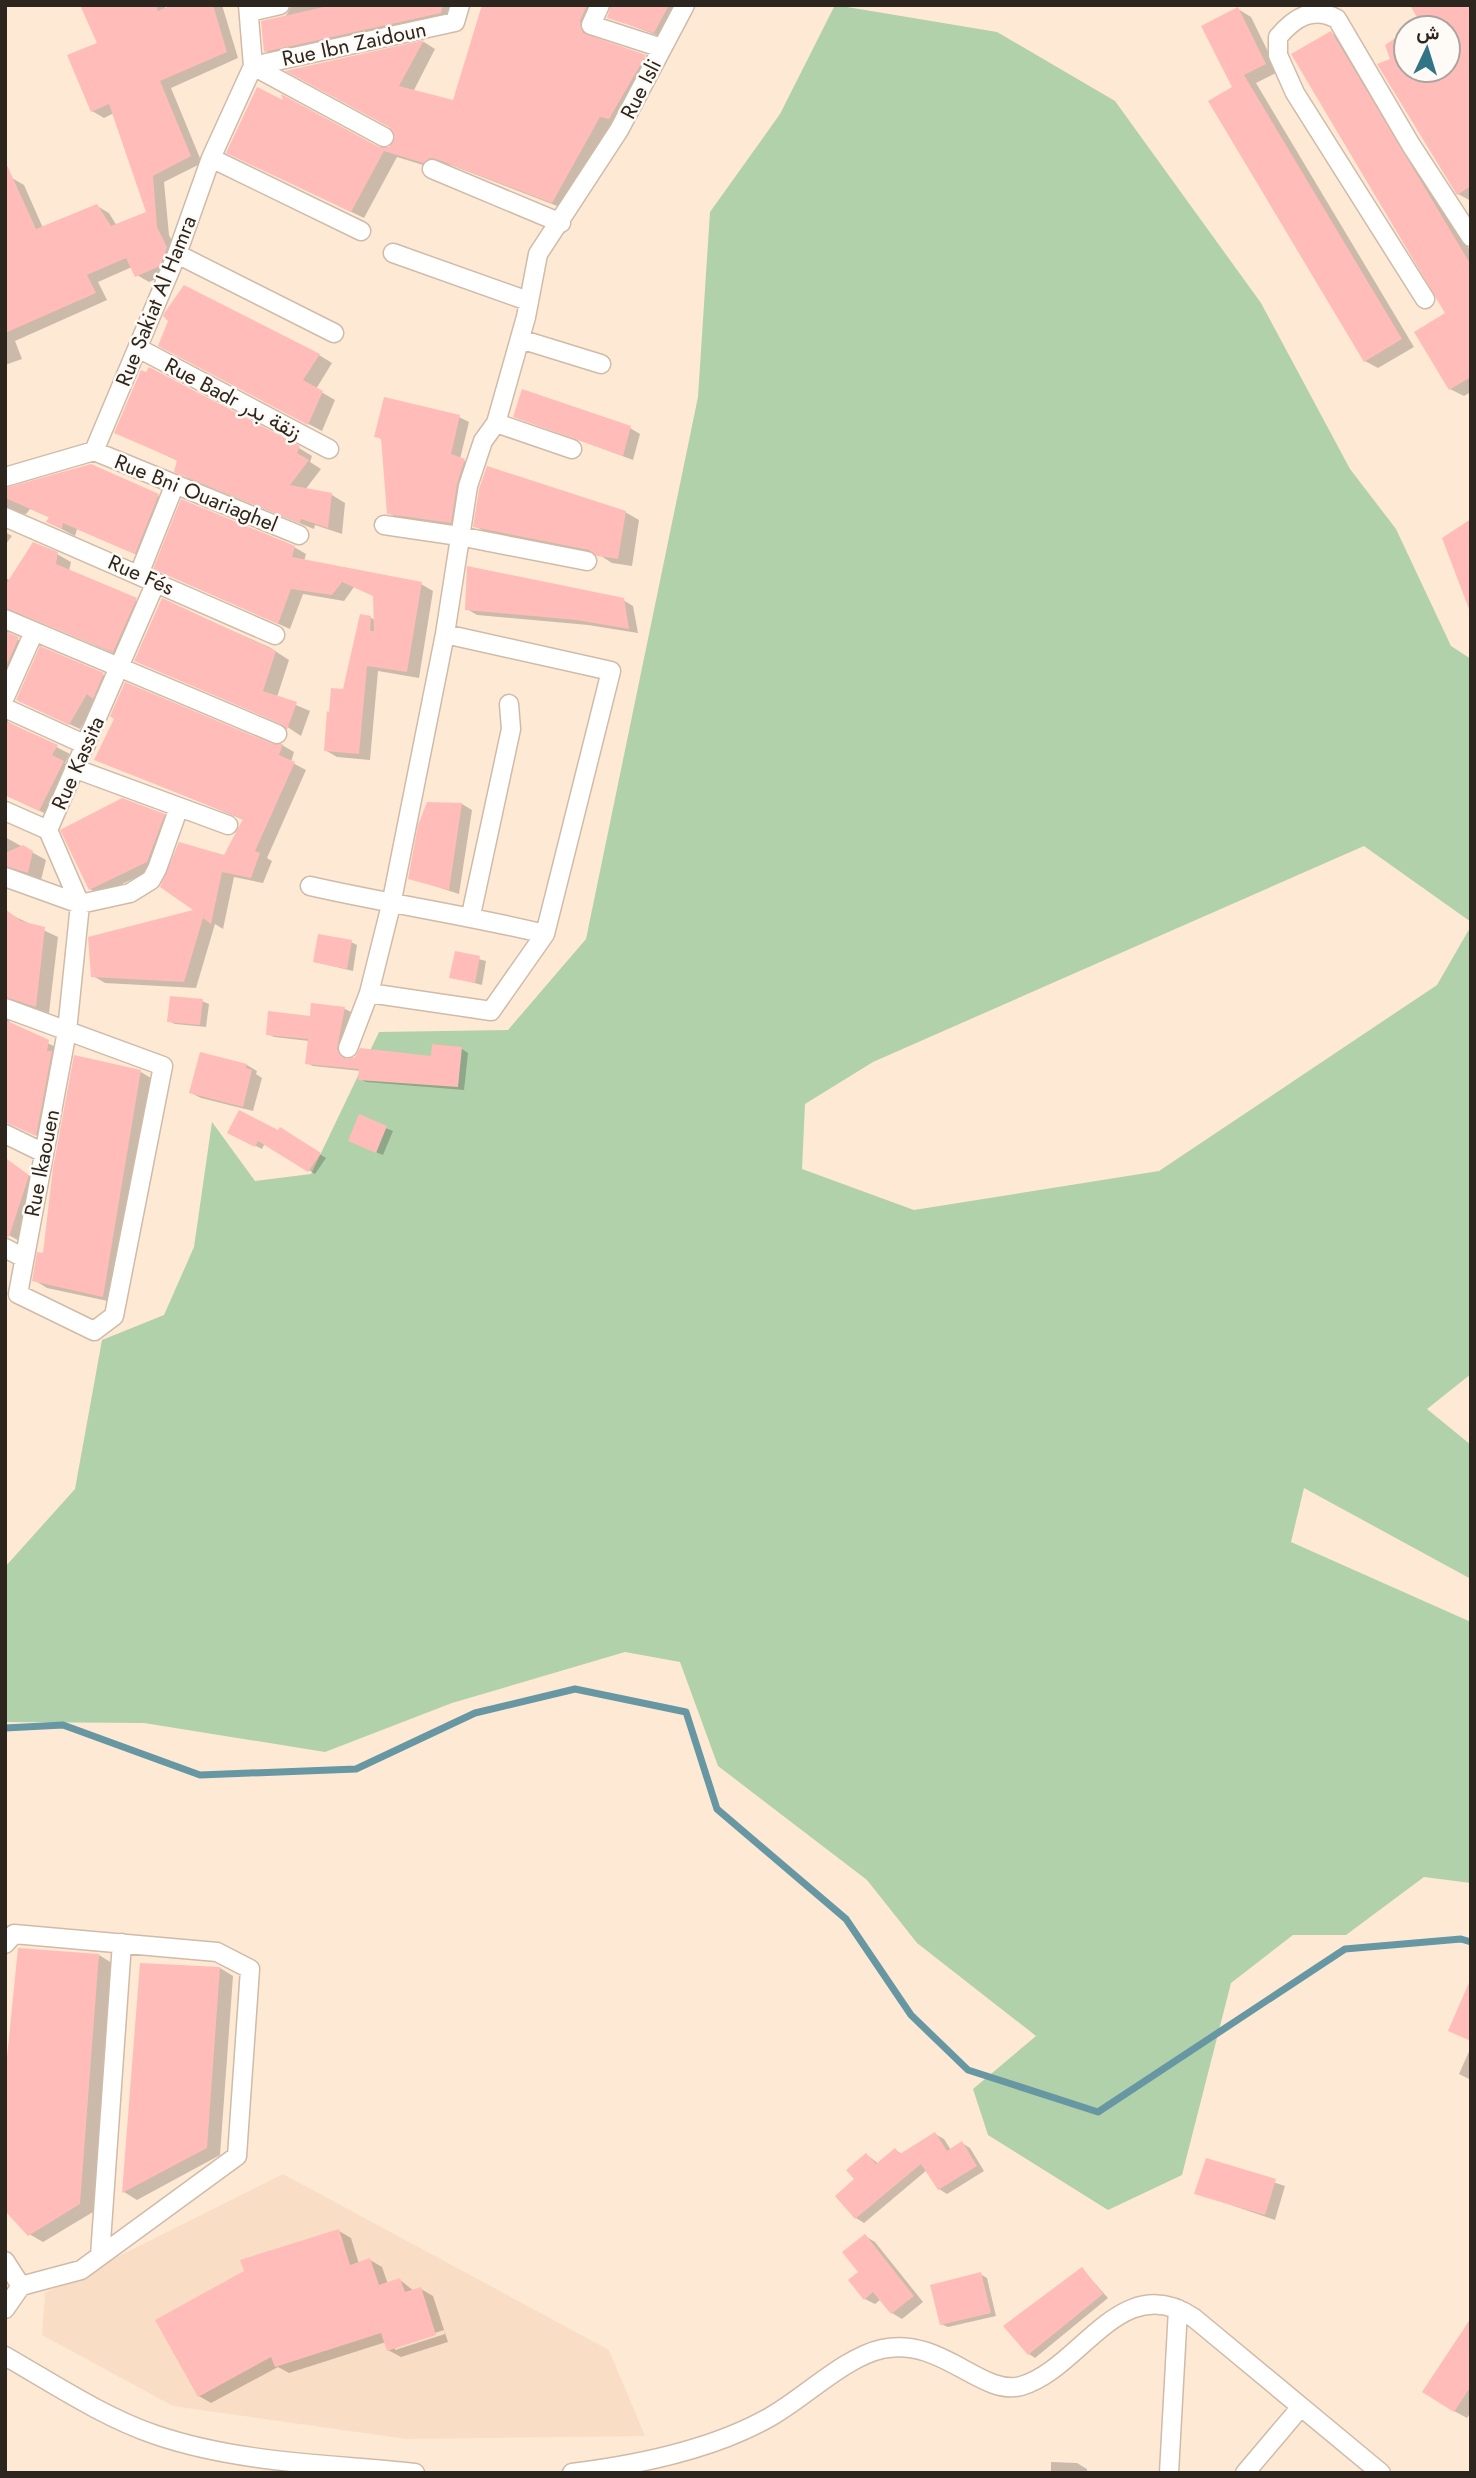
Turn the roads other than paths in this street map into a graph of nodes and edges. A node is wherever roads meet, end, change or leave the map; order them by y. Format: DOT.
graph roads {
  1 [pos="280,5"];
  2 [pos="600,5"];
  3 [pos="685,5"];
  4 [pos="249,8"];
  5 [pos="457,13"];
  6 [pos="662,48"];
  7 [pos="253,66"];
  8 [pos="384,137"];
  9 [pos="211,158"];
  10 [pos="432,169"];
  11 [pos="561,223"];
  12 [pos="1469,230"];
  13 [pos="361,231"];
  14 [pos="393,253"];
  15 [pos="177,254"];
  16 [pos="1425,299"];
  17 [pos="528,301"];
  18 [pos="334,334"];
  19 [pos="520,338"];
  20 [pos="138,348"];
  21 [pos="601,364"];
  22 [pos="496,423"];
  23 [pos="329,449"];
  24 [pos="572,449"];
  25 [pos="94,451"];
  26 [pos="5,477"];
  27 [pos="175,484"];
  28 [pos="5,517"];
  29 [pos="384,525"];
  30 [pos="299,535"];
  31 [pos="459,536"];
  32 [pos="587,561"];
  33 [pos="139,574"];
  34 [pos="156,582"];
  35 [pos="5,619"];
  36 [pos="34,632"];
  37 [pos="445,634"];
  38 [pos="275,635"];
  39 [pos="119,669"];
  40 [pos="5,697"];
  41 [pos="509,704"];
  42 [pos="5,708"];
  43 [pos="277,734"];
  44 [pos="86,745"];
  45 [pos="76,769"];
  46 [pos="179,807"];
  47 [pos="5,811"];
  48 [pos="228,825"];
  49 [pos="48,830"];
  50 [pos="5,877"];
  51 [pos="310,886"];
  52 [pos="80,904"];
  53 [pos="391,905"];
  54 [pos="471,915"];
  55 [pos="545,934"];
  56 [pos="369,993"];
  57 [pos="5,1008"];
  58 [pos="67,1031"];
  59 [pos="348,1048"];
  60 [pos="5,1134"];
  61 [pos="44,1153"];
  62 [pos="5,1248"];
  63 [pos="24,1258"];
  64 [pos="122,1943"];
  65 [pos="5,1944"];
  66 [pos="100,2256"];
  67 [pos="5,2261"];
  68 [pos="21,2287"];
  69 [pos="5,2309"];
  70 [pos="1178,2309"];
  71 [pos="5,2356"];
  72 [pos="1300,2408"];
  73 [pos="415,2473"];
  74 [pos="572,2473"];
  75 [pos="1169,2473"];
  76 [pos="1245,2473"];
  77 [pos="1381,2473"];
  1 -- 4 [label="street"];
  2 -- 6 [label="street"];
  3 -- 6 [label="street, Rue Isli"];
  4 -- 7 [label="street"];
  5 -- 7 [label="street, Rue Ibn Zaidoun"];
  6 -- 11 [label="street, Rue Isli"];
  7 -- 8 [label="street"];
  7 -- 9 [label="street, Rue Sakiat Al Hamra"];
  9 -- 13 [label="street"];
  9 -- 15 [label="street, Rue Sakiat Al Hamra"];
  10 -- 11 [label="street"];
  11 -- 17 [label="street, Rue Isli"];
  12 -- 16 [label="street"];
  14 -- 17 [label="street"];
  15 -- 18 [label="street"];
  15 -- 20 [label="street, Rue Sakiat Al Hamra"];
  17 -- 19 [label="street, Rue Isli"];
  19 -- 21 [label="street"];
  19 -- 22 [label="street, Rue Isli"];
  20 -- 23 [label="street, Rue Badr زنقة بدر"];
  20 -- 25 [label="street, Rue Sakiat Al Hamra"];
  22 -- 24 [label="street"];
  22 -- 31 [label="street, Rue Isli"];
  25 -- 26 [label="street"];
  25 -- 27 [label="street, Rue Bni Ouariaghel"];
  27 -- 30 [label="street, Rue Bni Ouariaghel"];
  27 -- 33 [label="street"];
  28 -- 33 [label="street, Rue Fés"];
  29 -- 31 [label="street"];
  31 -- 32 [label="street"];
  31 -- 37 [label="street, Rue Isli"];
  33 -- 34 [label="street, Rue Fés"];
  34 -- 38 [label="street, Rue Fés"];
  34 -- 39 [label="street, Rue Kassita"];
  35 -- 36 [label="street"];
  36 -- 39 [label="street"];
  36 -- 40 [label="street"];
  37 -- 53 [label="street, Rue Isli"];
  37 -- 55 [label="street"];
  39 -- 43 [label="street"];
  39 -- 44 [label="street, Rue Kassita"];
  41 -- 54 [label="street"];
  42 -- 44 [label="street"];
  44 -- 45 [label="street, Rue Kassita"];
  45 -- 46 [label="street"];
  45 -- 49 [label="street, Rue Kassita"];
  46 -- 48 [label="street"];
  46 -- 52 [label="street"];
  47 -- 49 [label="street"];
  49 -- 52 [label="street, Rue Kassita"];
  50 -- 52 [label="street"];
  51 -- 53 [label="street"];
  52 -- 58 [label="street, Rue Kassita"];
  53 -- 54 [label="street"];
  53 -- 56 [label="street, Rue Isli"];
  54 -- 55 [label="street"];
  55 -- 56 [label="street"];
  56 -- 59 [label="street, Rue Isli"];
  57 -- 58 [label="street"];
  58 -- 61 [label="street, Rue Ikaouen"];
  58 -- 63 [label="street, Rue Ikaouen"];
  60 -- 61 [label="street"];
  61 -- 63 [label="street, Rue Ikaouen"];
  62 -- 63 [label="street"];
  64 -- 65 [label="street"];
  64 -- 66 [label="street"];
  64 -- 66 [label="street"];
  66 -- 68 [label="street"];
  67 -- 68 [label="street"];
  68 -- 69 [label="street"];
  70 -- 72 [label="street"];
  70 -- 74 [label="street"];
  70 -- 75 [label="street"];
  71 -- 73 [label="street"];
  72 -- 76 [label="street"];
  72 -- 77 [label="street"];
}
